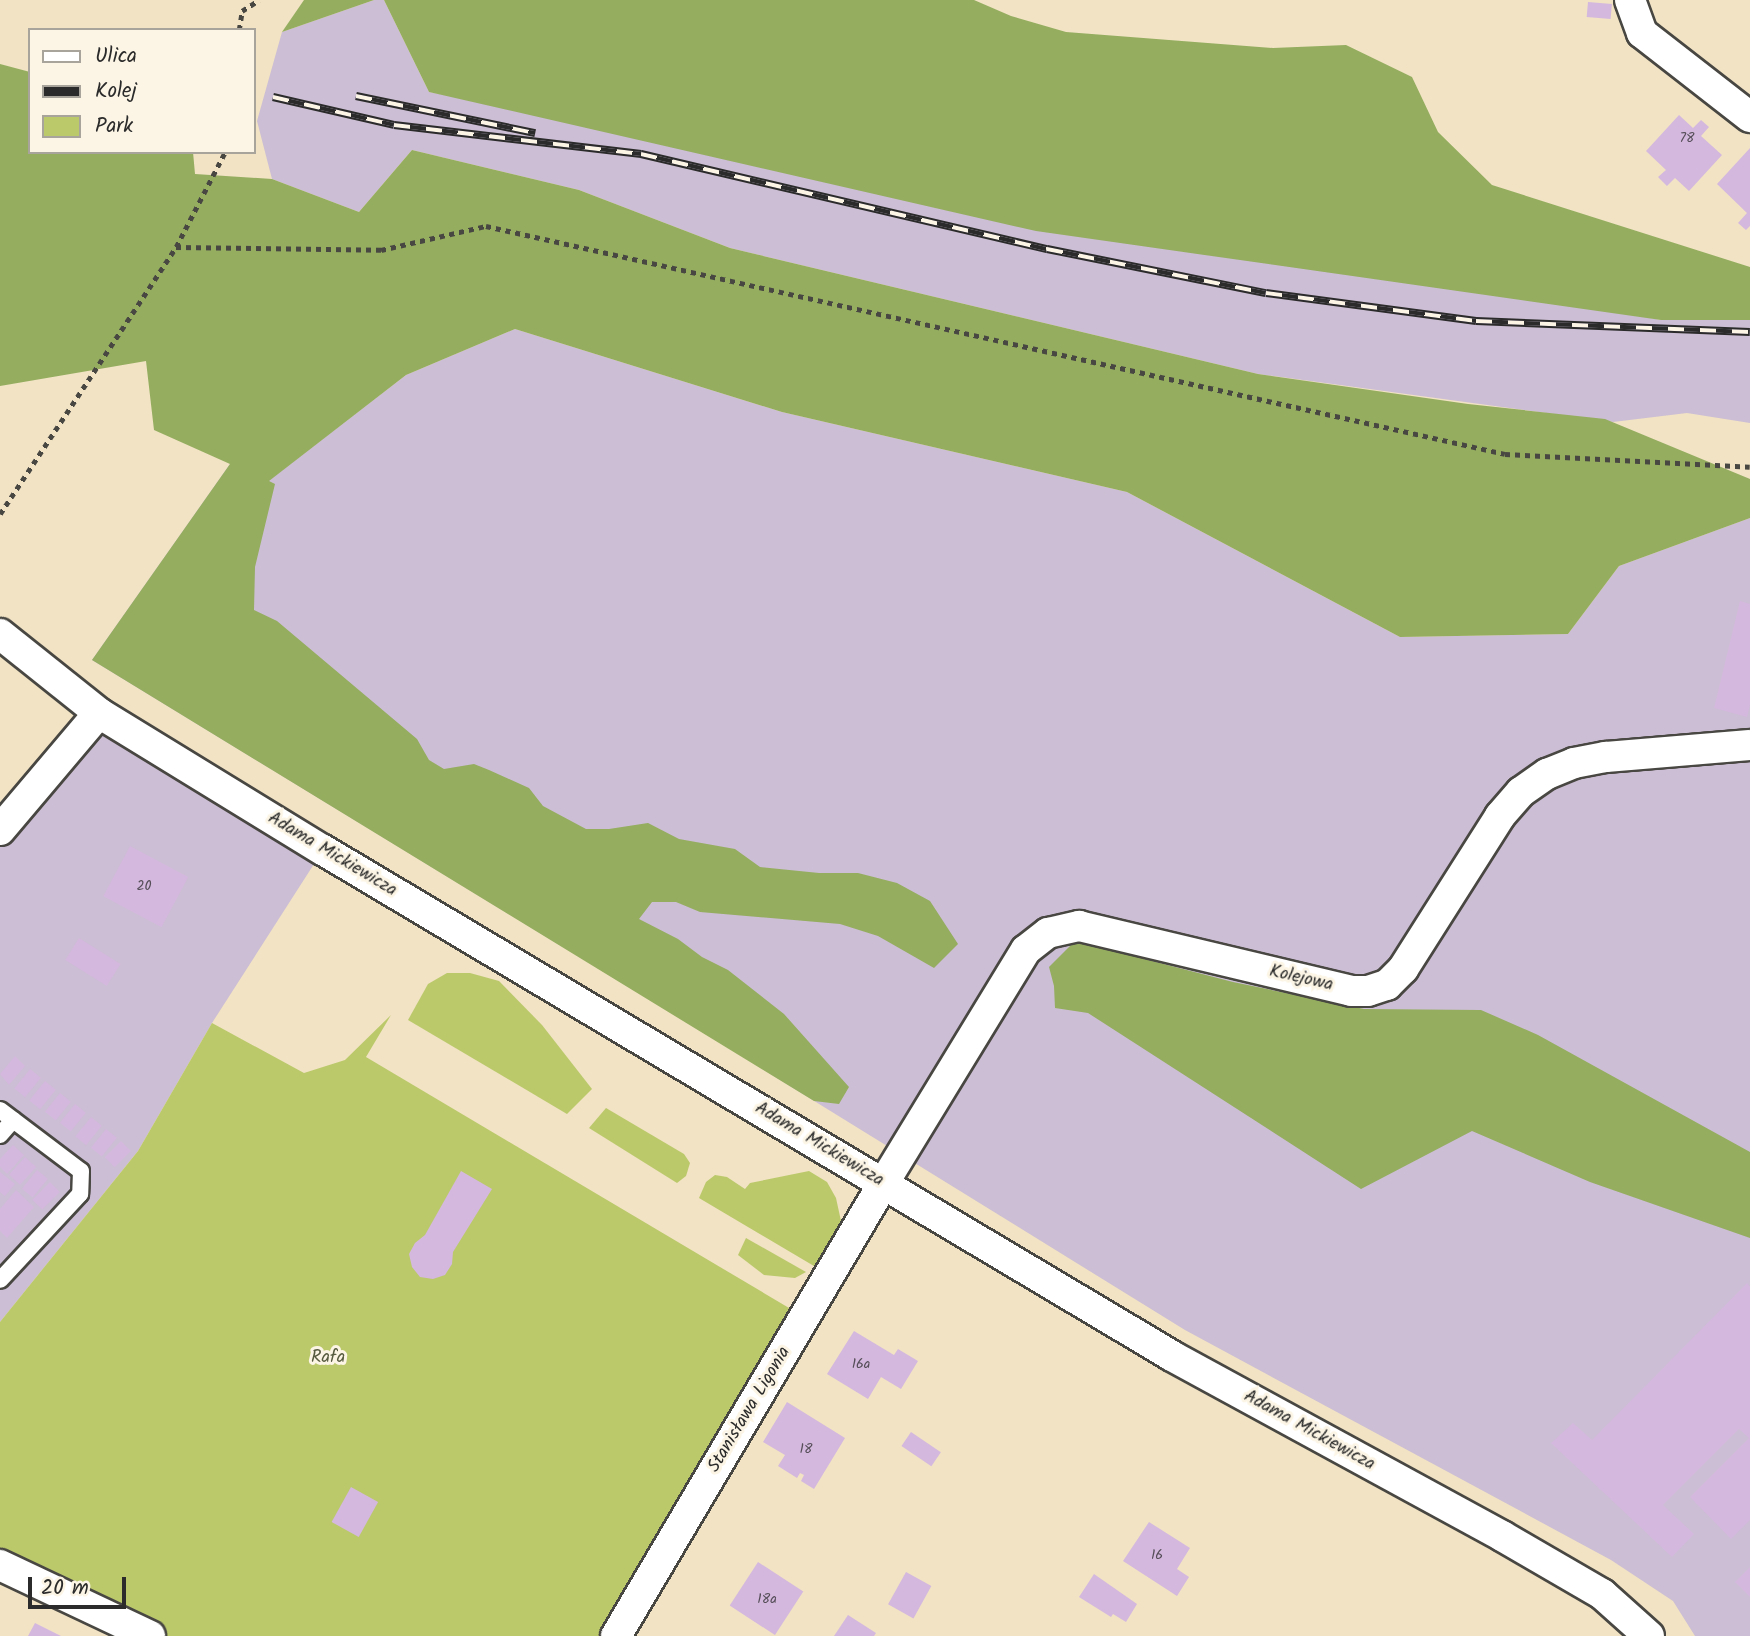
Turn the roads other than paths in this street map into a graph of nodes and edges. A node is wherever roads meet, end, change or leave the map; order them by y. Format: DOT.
graph roads {
  1 [pos="1630,0"];
  2 [pos="1750,117"];
  3 [pos="0,634"];
  4 [pos="99,713"];
  5 [pos="1750,745"];
  6 [pos="0,830"];
  7 [pos="0,1110"];
  8 [pos="13,1120"];
  9 [pos="0,1135"];
  10 [pos="883,1184"];
  11 [pos="0,1280"];
  12 [pos="0,1565"];
  13 [pos="150,1636"];
  14 [pos="616,1636"];
  15 [pos="1649,1636"];
  1 -- 2 [label="street"];
  3 -- 4 [label="street, Adama Mickiewicza"];
  4 -- 6 [label="street"];
  4 -- 10 [label="street, Adama Mickiewicza"];
  5 -- 10 [label="street, Kolejowa"];
  7 -- 8 [label="lane"];
  8 -- 9 [label="lane"];
  8 -- 11 [label="lane"];
  10 -- 14 [label="street, Stanisława Ligonia"];
  10 -- 15 [label="street, Adama Mickiewicza"];
  12 -- 13 [label="street"];
}
